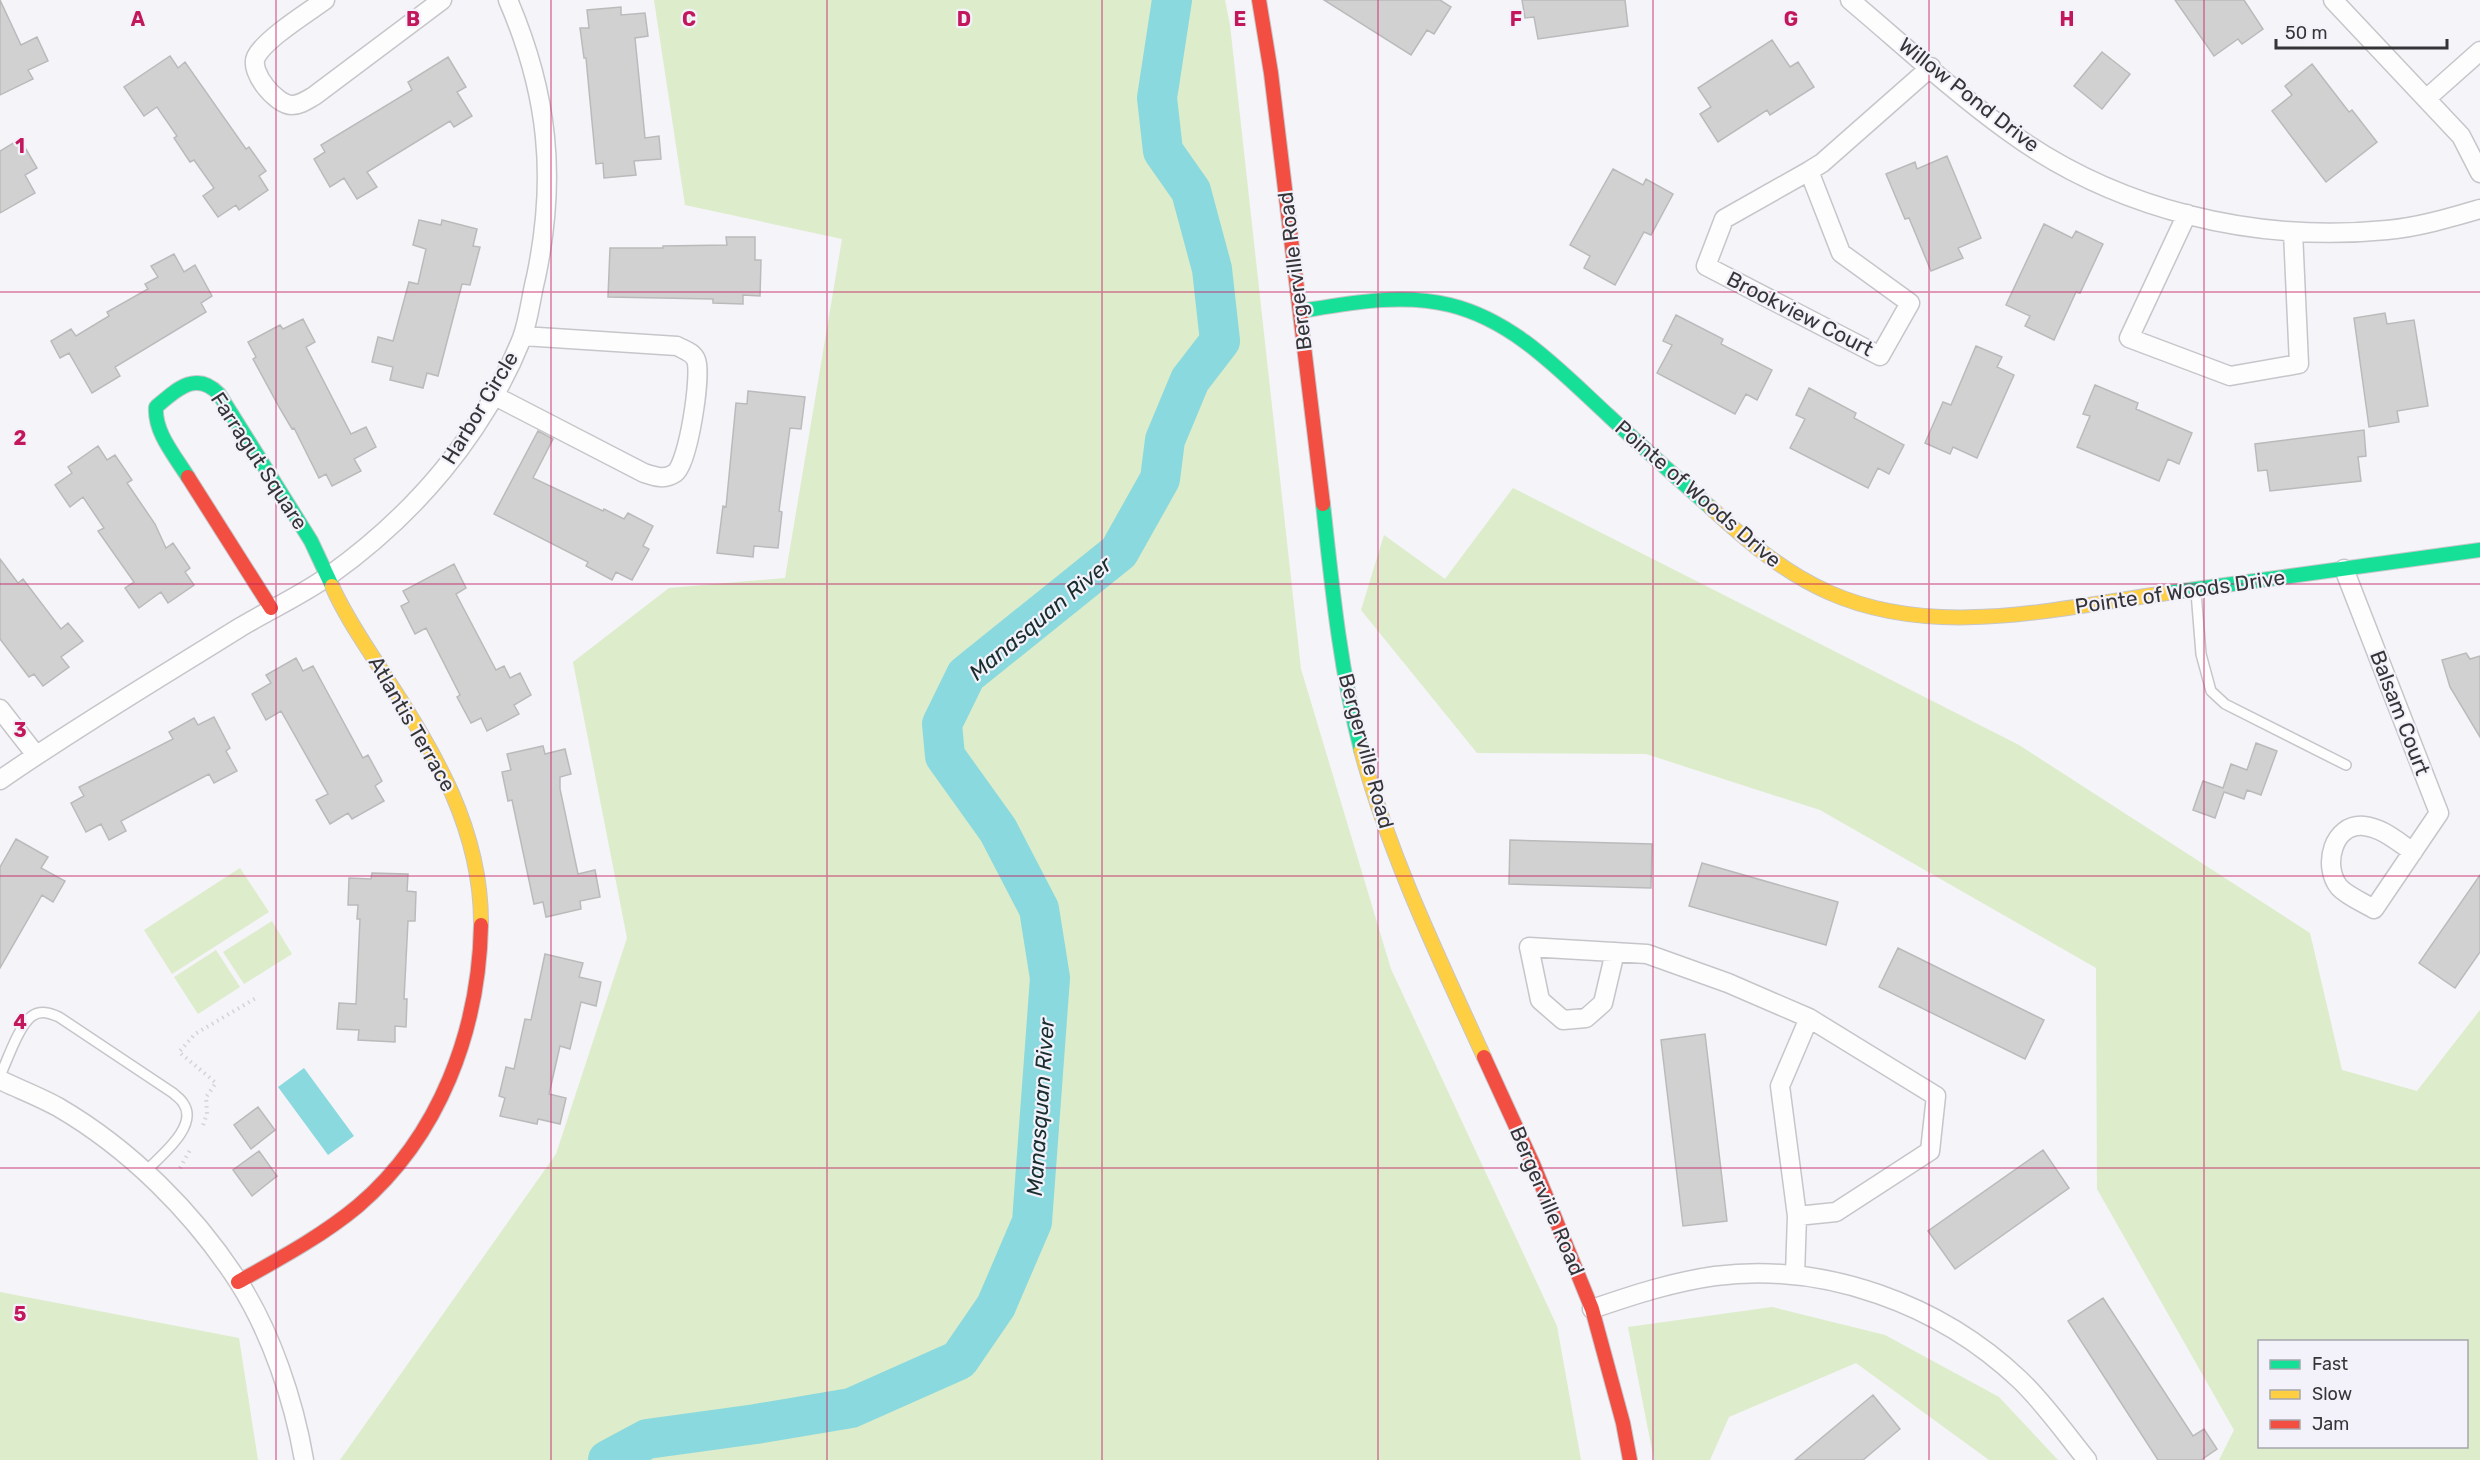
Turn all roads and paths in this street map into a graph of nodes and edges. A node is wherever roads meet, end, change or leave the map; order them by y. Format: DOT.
graph roads {
  1 [pos="325,0"];
  2 [pos="442,0"];
  3 [pos="508,0"];
  4 [pos="1259,0"];
  5 [pos="1850,0"];
  6 [pos="2333,0"];
  7 [pos="2480,51"];
  8 [pos="1931,67"];
  9 [pos="2426,99"];
  10 [pos="1809,171"];
  11 [pos="2480,173"];
  12 [pos="2480,209"];
  13 [pos="2187,214"];
  14 [pos="2294,232"];
  15 [pos="1301,311"];
  16 [pos="523,336"];
  17 [pos="493,395"];
  18 [pos="2480,550"];
  19 [pos="2344,569"];
  20 [pos="328,577"];
  21 [pos="2196,589"];
  22 [pos="272,608"];
  23 [pos="0,709"];
  24 [pos="36,755"];
  25 [pos="2346,765"];
  26 [pos="0,780"];
  27 [pos="2413,852"];
  28 [pos="1615,952"];
  29 [pos="256,998"];
  30 [pos="1809,1018"];
  31 [pos="2,1083"];
  32 [pos="200,1131"];
  33 [pos="191,1149"];
  34 [pos="180,1168"];
  35 [pos="145,1172"];
  36 [pos="1797,1216"];
  37 [pos="1795,1275"];
  38 [pos="238,1282"];
  39 [pos="1592,1309"];
  40 [pos="304,1460"];
  41 [pos="1630,1460"];
  42 [pos="2087,1460"];
  1 -- 2 [label="street"];
  3 -- 16 [label="street, Harbor Circle"];
  4 -- 15 [label="street, Bergerville Road"];
  5 -- 8 [label="street, Willow Pond Drive"];
  6 -- 9 [label="street"];
  7 -- 9 [label="street"];
  8 -- 10 [label="street, Brookview Court"];
  8 -- 13 [label="street, Willow Pond Drive"];
  9 -- 11 [label="street"];
  10 -- 10 [label="street, Brookview Court"];
  12 -- 14 [label="street, Willow Pond Drive"];
  13 -- 14 [label="street, Willow Pond Drive"];
  13 -- 14 [label="street"];
  15 -- 21 [label="street, Pointe of Woods Drive"];
  15 -- 39 [label="street, Bergerville Road"];
  16 -- 17 [label="street, Harbor Circle"];
  16 -- 17 [label="street"];
  17 -- 20 [label="street, Harbor Circle"];
  18 -- 19 [label="street, Pointe of Woods Drive"];
  19 -- 21 [label="street, Pointe of Woods Drive"];
  19 -- 27 [label="street, Balsam Court"];
  20 -- 22 [label="street, Harbor Circle"];
  20 -- 22 [label="street, Farragut Square"];
  20 -- 38 [label="street, Atlantis Terrace"];
  21 -- 25 [label="lane"];
  22 -- 24 [label="street, Harbor Circle"];
  23 -- 24 [label="street"];
  24 -- 26 [label="street, Harbor Circle"];
  27 -- 27 [label="street, Balsam Court"];
  28 -- 28 [label="street"];
  28 -- 30 [label="street"];
  29 -- 32 [label="path"];
  30 -- 36 [label="street"];
  30 -- 36 [label="street"];
  31 -- 35 [label="street"];
  31 -- 35 [label="lane"];
  33 -- 34 [label="path"];
  35 -- 38 [label="street"];
  36 -- 37 [label="street"];
  37 -- 39 [label="street"];
  37 -- 42 [label="street"];
  38 -- 40 [label="street"];
  39 -- 41 [label="street, Bergerville Road"];
}
